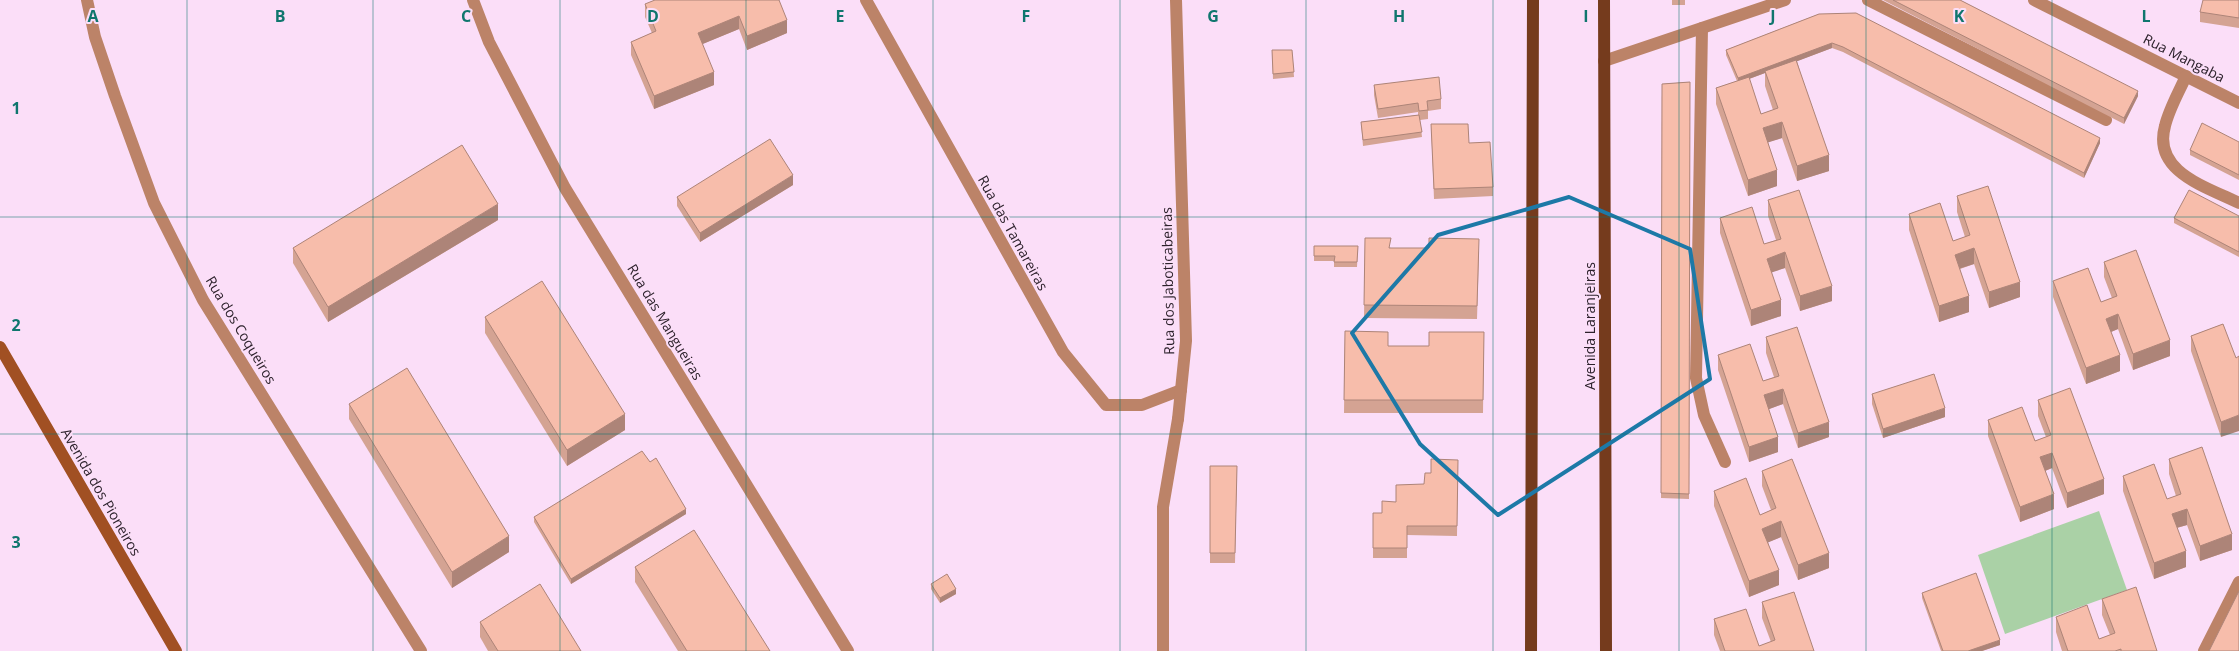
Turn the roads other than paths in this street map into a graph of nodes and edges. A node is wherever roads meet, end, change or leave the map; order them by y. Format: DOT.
graph roads {
  1 [pos="86,0"];
  2 [pos="473,0"];
  3 [pos="866,0"];
  4 [pos="1176,0"];
  5 [pos="1533,0"];
  6 [pos="1604,0"];
  7 [pos="1785,0"];
  8 [pos="1868,0"];
  9 [pos="2034,0"];
  10 [pos="1702,28"];
  11 [pos="1604,61"];
  12 [pos="2186,76"];
  13 [pos="2239,103"];
  14 [pos="2106,120"];
  15 [pos="2239,203"];
  16 [pos="0,347"];
  17 [pos="1181,390"];
  18 [pos="1725,462"];
  19 [pos="2239,582"];
  20 [pos="176,651"];
  21 [pos="421,651"];
  22 [pos="848,651"];
  23 [pos="1163,651"];
  24 [pos="1531,651"];
  25 [pos="1606,651"];
  26 [pos="2204,651"];
  1 -- 21 [label="street, Rua dos Coqueiros"];
  2 -- 22 [label="street, Rua das Mangueiras"];
  3 -- 17 [label="street, Rua das Tamareiras"];
  4 -- 17 [label="street, Rua dos Jaboticabeiras"];
  5 -- 24 [label="main road"];
  6 -- 11 [label="main road, Avenida Laranjeiras"];
  7 -- 10 [label="street"];
  8 -- 14 [label="street"];
  9 -- 12 [label="street, Rua Mangaba"];
  10 -- 11 [label="street"];
  10 -- 18 [label="street"];
  11 -- 25 [label="main road, Avenida Laranjeiras"];
  12 -- 13 [label="street, Rua Mangaba"];
  12 -- 15 [label="street"];
  16 -- 20 [label="main road, Avenida dos Pioneiros"];
  17 -- 23 [label="street, Rua dos Jaboticabeiras"];
  19 -- 26 [label="street"];
}
